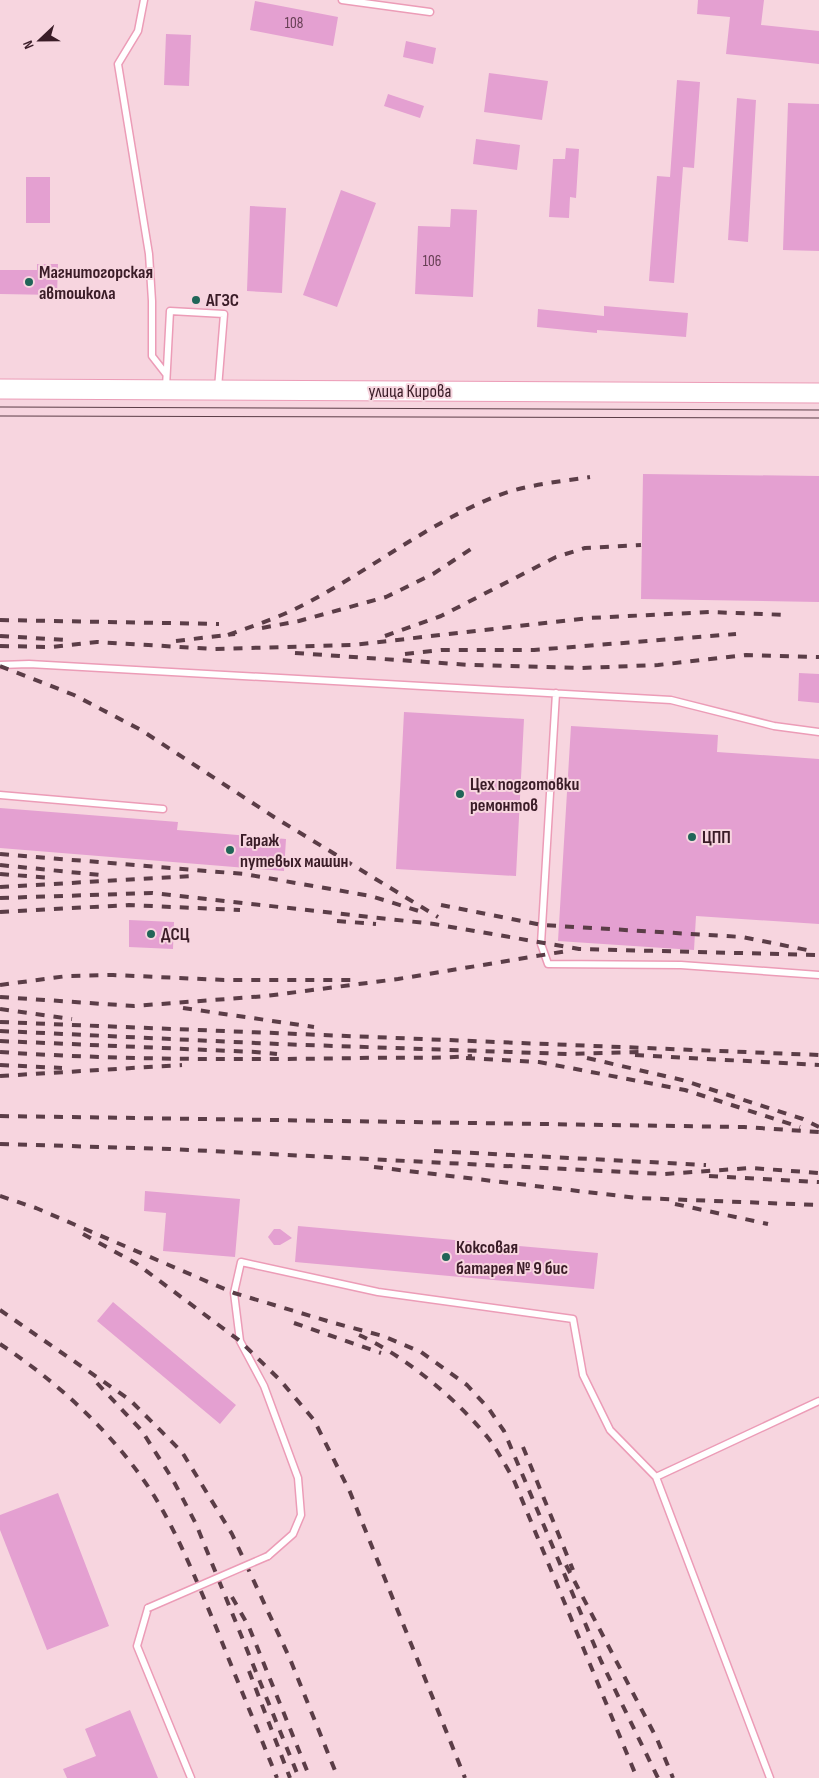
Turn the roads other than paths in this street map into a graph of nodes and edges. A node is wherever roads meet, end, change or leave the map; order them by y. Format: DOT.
graph roads {
  1 [pos="144,0"];
  2 [pos="342,0"];
  3 [pos="430,12"];
  4 [pos="166,381"];
  5 [pos="0,389"];
  6 [pos="218,389"];
  7 [pos="819,393"];
  8 [pos="0,665"];
  9 [pos="556,693"];
  10 [pos="819,732"];
  11 [pos="0,795"];
  12 [pos="163,809"];
  13 [pos="819,975"];
  14 [pos="819,1401"];
  15 [pos="656,1477"];
  16 [pos="191,1778"];
  17 [pos="770,1778"];
  1 -- 4 [label="lane"];
  2 -- 3 [label="lane"];
  4 -- 5 [label="main road, улица Кирова"];
  4 -- 6 [label="main road, улица Кирова"];
  4 -- 6 [label="lane"];
  6 -- 7 [label="main road, улица Кирова"];
  8 -- 9 [label="lane"];
  9 -- 10 [label="lane"];
  9 -- 13 [label="lane"];
  11 -- 12 [label="lane"];
  14 -- 15 [label="lane"];
  15 -- 16 [label="lane, bridge"];
  15 -- 17 [label="lane"];
}
